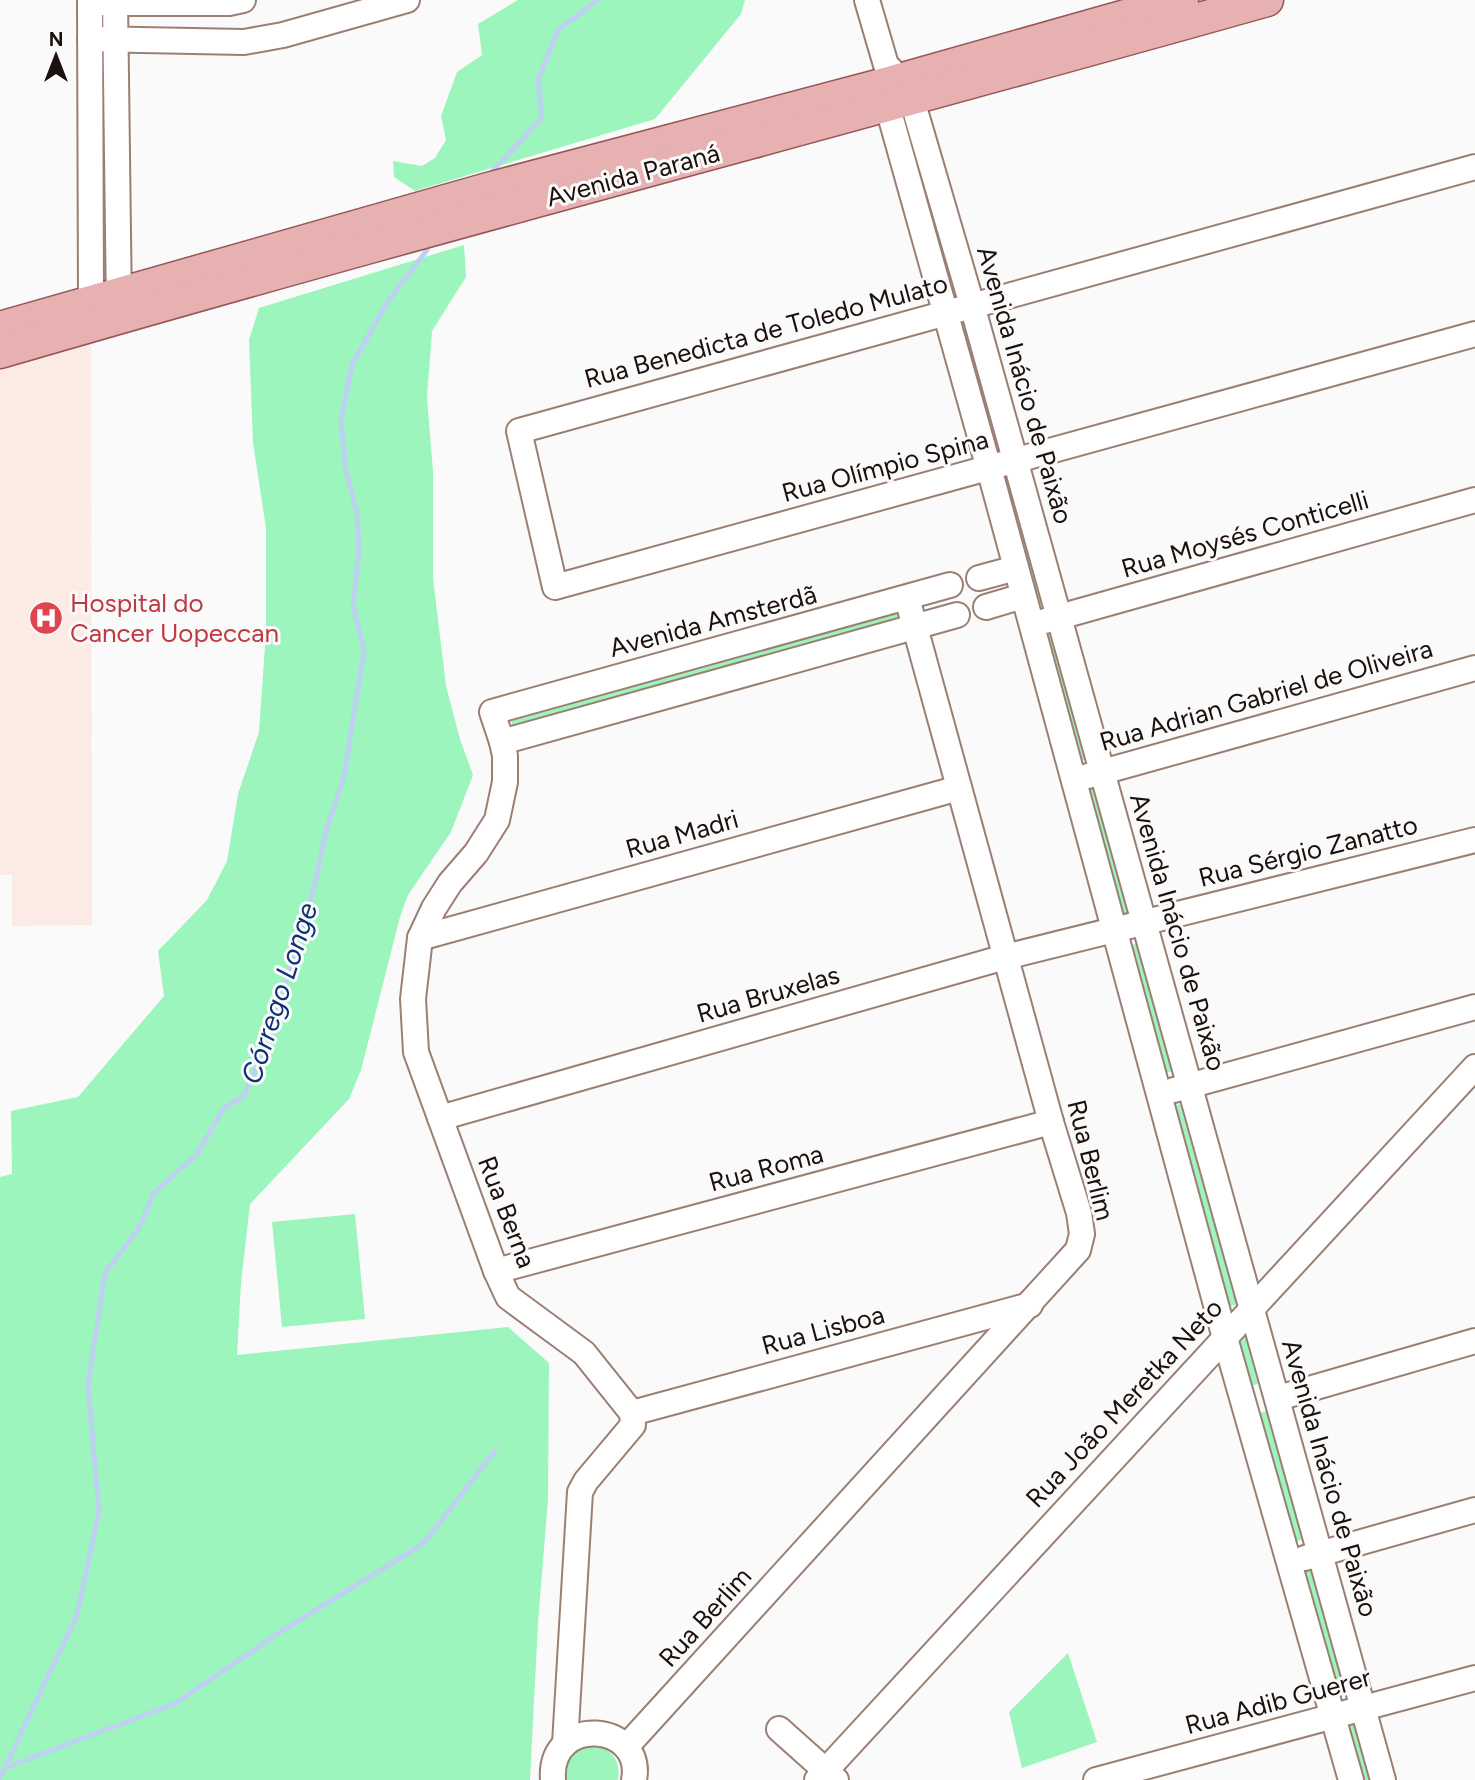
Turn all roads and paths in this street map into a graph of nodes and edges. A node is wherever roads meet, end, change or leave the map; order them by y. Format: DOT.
graph roads {
  1 [pos="243,0"];
  2 [pos="408,0"];
  3 [pos="867,0"];
  4 [pos="1182,0"];
  5 [pos="1267,0"];
  6 [pos="90,1"];
  7 [pos="115,2"];
  8 [pos="90,38"];
  9 [pos="115,39"];
  10 [pos="894,87"];
  11 [pos="1475,167"];
  12 [pos="972,305"];
  13 [pos="106,309"];
  14 [pos="946,313"];
  15 [pos="0,328"];
  16 [pos="43,328"];
  17 [pos="1475,334"];
  18 [pos="0,352"];
  19 [pos="1015,461"];
  20 [pos="988,468"];
  21 [pos="1475,500"];
  22 [pos="1016,568"];
  23 [pos="979,578"];
  24 [pos="950,585"];
  25 [pos="555,587"];
  26 [pos="1023,596"];
  27 [pos="907,598"];
  28 [pos="986,607"];
  29 [pos="957,615"];
  30 [pos="1059,617"];
  31 [pos="1031,625"];
  32 [pos="916,626"];
  33 [pos="1475,668"];
  34 [pos="492,712"];
  35 [pos="502,742"];
  36 [pos="1102,772"];
  37 [pos="1073,781"];
  38 [pos="959,788"];
  39 [pos="1475,840"];
  40 [pos="1146,922"];
  41 [pos="1114,929"];
  42 [pos="420,938"];
  43 [pos="1005,957"];
  44 [pos="1475,1007"];
  45 [pos="1475,1067"];
  46 [pos="1190,1086"];
  47 [pos="1159,1094"];
  48 [pos="440,1118"];
  49 [pos="1051,1122"];
  50 [pos="496,1271"];
  51 [pos="1030,1305"];
  52 [pos="1251,1309"];
  53 [pos="1225,1338"];
  54 [pos="1475,1341"];
  55 [pos="1278,1398"];
  56 [pos="632,1413"];
  57 [pos="1475,1510"];
  58 [pos="1320,1553"];
  59 [pos="1287,1563"];
  60 [pos="1475,1678"];
  61 [pos="1363,1710"];
  62 [pos="1332,1717"];
  63 [pos="779,1729"];
  64 [pos="565,1744"];
  65 [pos="626,1747"];
  66 [pos="826,1777"];
  67 [pos="553,1780"];
  68 [pos="634,1780"];
  69 [pos="1096,1780"];
  70 [pos="1351,1780"];
  71 [pos="1383,1780"];
  1 -- 7 [label="street"];
  2 -- 9 [label="street"];
  3 -- 10 [label="street"];
  4 -- 10 [label="main road, Avenida Paraná"];
  5 -- 10 [label="main road, Avenida Paraná"];
  6 -- 7 [label="street"];
  6 -- 8 [label="street"];
  7 -- 9 [label="street"];
  8 -- 9 [label="street"];
  8 -- 13 [label="street"];
  9 -- 13 [label="street"];
  10 -- 12 [label="street, Avenida Inácio de Paixão"];
  10 -- 13 [label="main road, Avenida Paraná"];
  10 -- 14 [label="street"];
  11 -- 12 [label="street, Rua Benedicta de Toledo Mulato"];
  12 -- 14 [label="street, Rua Benedicta de Toledo Mulato"];
  12 -- 19 [label="street, Avenida Inácio de Paixão"];
  13 -- 16 [label="main road, Avenida Paraná"];
  14 -- 20 [label="street"];
  14 -- 25 [label="street, Rua Benedicta de Toledo Mulato"];
  15 -- 16 [label="main road, Avenida Paraná"];
  16 -- 18 [label="main road, Avenida Paraná"];
  17 -- 19 [label="street, Rua Olímpio Spina"];
  19 -- 20 [label="street, Rua Olímpio Spina"];
  19 -- 30 [label="street, Avenida Inácio de Paixão"];
  20 -- 22 [label="street"];
  20 -- 25 [label="street, Rua Olímpio Spina"];
  21 -- 30 [label="street, Rua Moysés Conticelli"];
  22 -- 23 [label="street"];
  22 -- 26 [label="street"];
  24 -- 27 [label="street, Avenida Amsterdã"];
  26 -- 28 [label="street"];
  26 -- 31 [label="street"];
  27 -- 32 [label="street, Rua Berlim"];
  27 -- 34 [label="street, Avenida Amsterdã"];
  29 -- 32 [label="street"];
  30 -- 31 [label="street, Rua Moysés Conticelli"];
  30 -- 36 [label="street, Avenida Inácio de Paixão"];
  31 -- 37 [label="street"];
  32 -- 35 [label="street"];
  32 -- 38 [label="street, Rua Berlim"];
  33 -- 36 [label="street, Rua Adrian Gabriel de Oliveira"];
  34 -- 35 [label="street, Rua Berna"];
  35 -- 42 [label="street, Rua Berna"];
  36 -- 37 [label="street, Rua Adrian Gabriel de Oliveira"];
  36 -- 40 [label="street, Avenida Inácio de Paixão"];
  37 -- 41 [label="street"];
  38 -- 42 [label="street, Rua Madri"];
  38 -- 43 [label="street, Rua Berlim"];
  39 -- 40 [label="street, Rua Sérgio Zanatto"];
  40 -- 41 [label="street, Rua Sérgio Zanatto"];
  40 -- 46 [label="street, Avenida Inácio de Paixão"];
  41 -- 43 [label="street, Rua Bruxelas"];
  41 -- 47 [label="street"];
  42 -- 48 [label="street, Rua Berna"];
  43 -- 48 [label="street, Rua Bruxelas"];
  43 -- 49 [label="street, Rua Berlim"];
  44 -- 46 [label="street"];
  45 -- 52 [label="street, Rua João Meretka Neto"];
  46 -- 47 [label="street"];
  46 -- 52 [label="street, Avenida Inácio de Paixão"];
  47 -- 53 [label="street"];
  48 -- 50 [label="street, Rua Berna"];
  49 -- 50 [label="street, Rua Roma"];
  49 -- 51 [label="street, Rua Berlim"];
  50 -- 56 [label="street, Rua Berna"];
  51 -- 56 [label="street, Rua Lisboa"];
  51 -- 65 [label="street, Rua Berlim"];
  52 -- 53 [label="street, Rua João Meretka Neto"];
  52 -- 55 [label="street, Avenida Inácio de Paixão"];
  53 -- 59 [label="street"];
  53 -- 66 [label="street, Rua João Meretka Neto"];
  54 -- 55 [label="street"];
  55 -- 58 [label="street, Avenida Inácio de Paixão"];
  56 -- 64 [label="street"];
  57 -- 58 [label="street"];
  58 -- 59 [label="street"];
  58 -- 61 [label="street, Avenida Inácio de Paixão"];
  59 -- 62 [label="street"];
  60 -- 61 [label="street, Rua Adib Guerer"];
  61 -- 62 [label="street, Rua Adib Guerer"];
  61 -- 71 [label="street, Avenida Inácio de Paixão"];
  62 -- 69 [label="street, Rua Adib Guerer"];
  62 -- 70 [label="street"];
  63 -- 66 [label="street"];
  64 -- 65 [label="street"];
  64 -- 67 [label="street"];
  65 -- 68 [label="street"];
}
